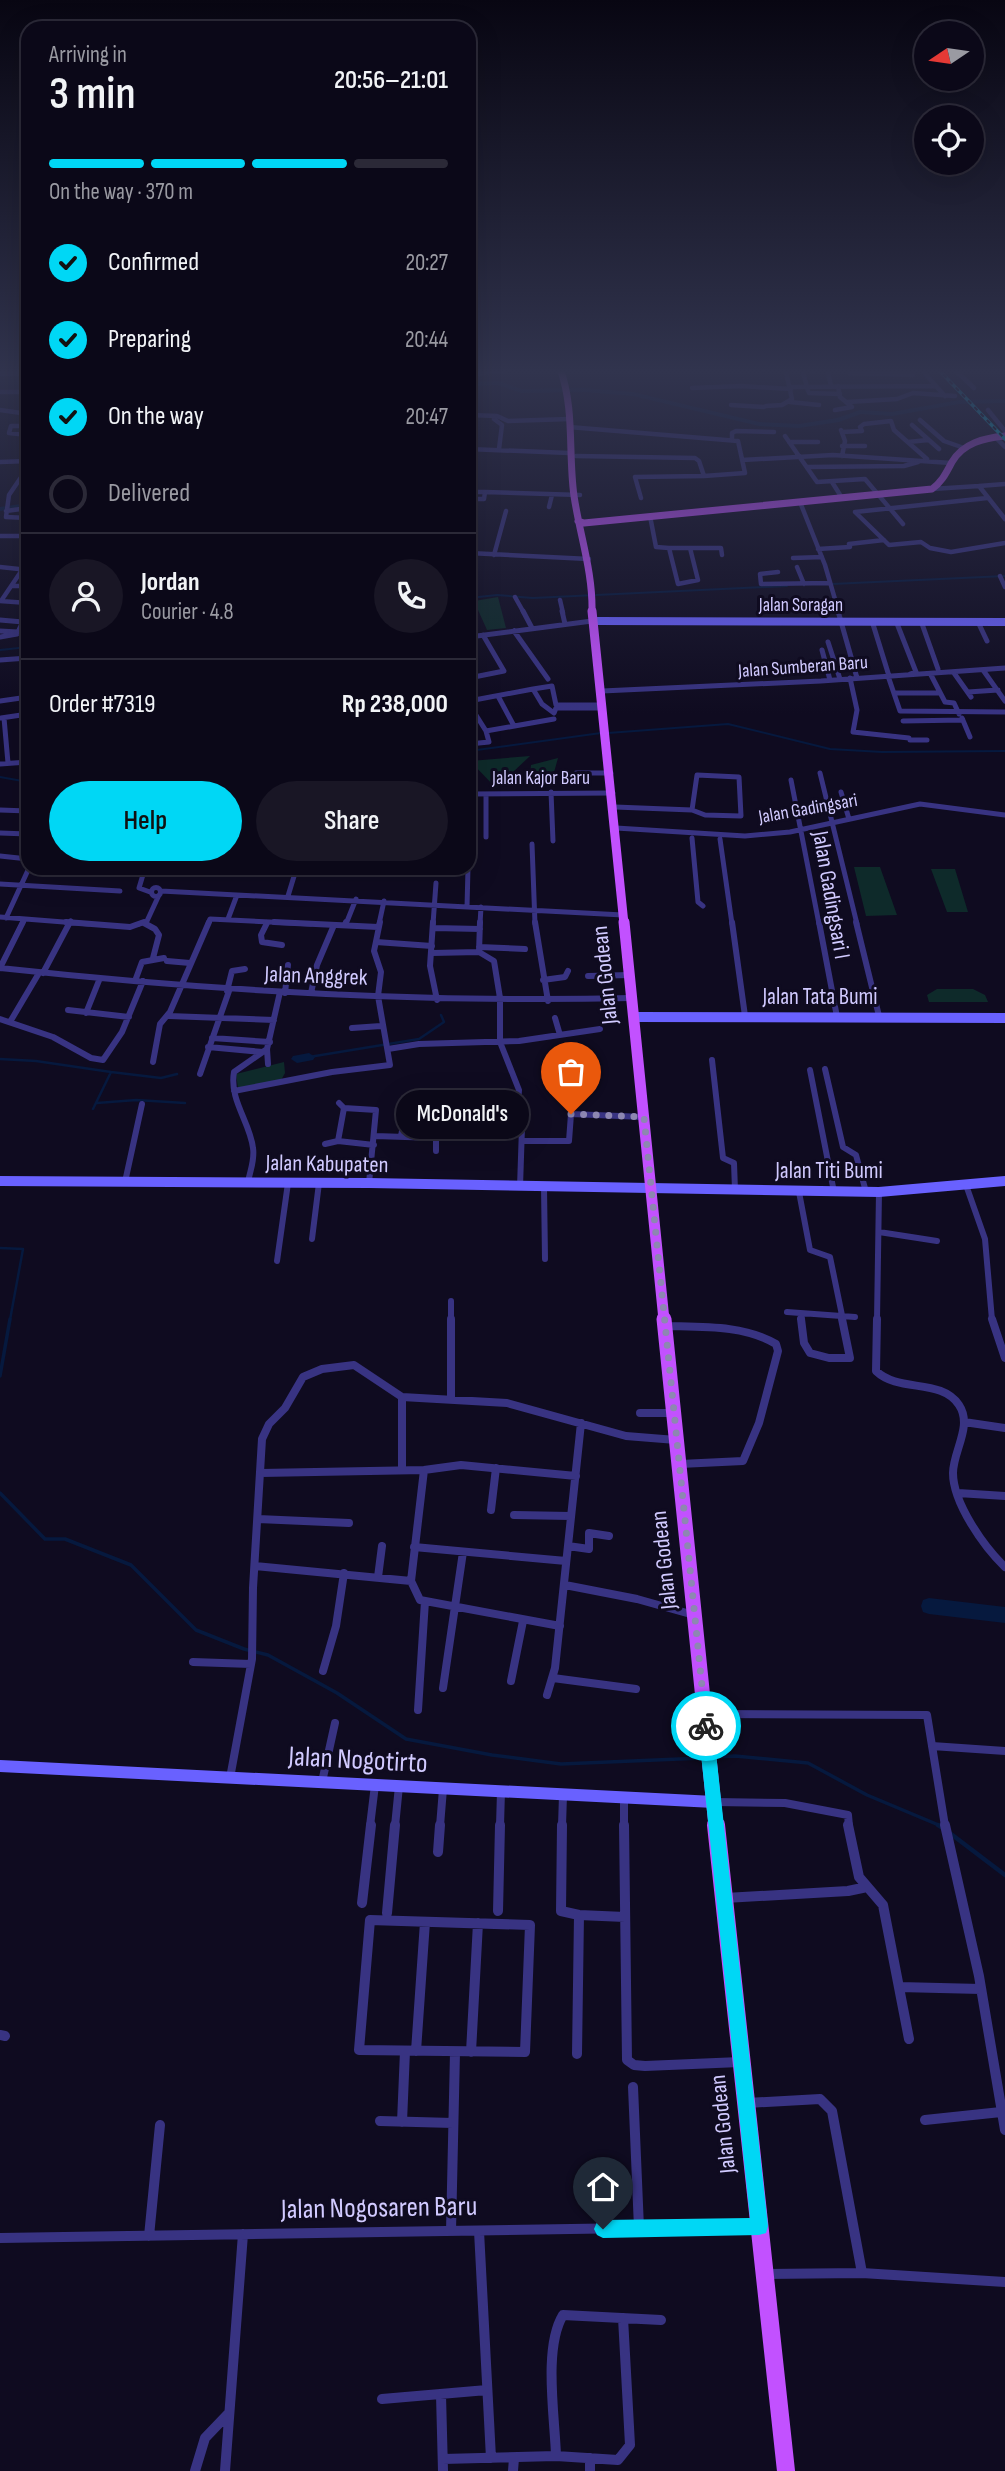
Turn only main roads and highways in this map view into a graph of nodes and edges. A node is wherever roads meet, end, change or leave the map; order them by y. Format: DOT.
graph roads {
  1 [pos="576,483"];
  2 [pos="939,483"];
  3 [pos="603,521"];
  4 [pos="583,524"];
  5 [pos="605,733"];
  6 [pos="705,1719"];
  7 [pos="710,1763"];
  8 [pos="786,2471"];
  1 -- 4 [label="main road, Jalan Godean"];
  2 -- 3 [label="main road"];
  3 -- 4 [label="main road"];
  3 -- 4 [label="main road"];
  3 -- 4 [label="main road"];
  4 -- 5 [label="main road, Jalan Godean"];
  5 -- 6 [label="main road, Jalan Godean"];
  6 -- 7 [label="main road, Jalan Godean"];
  7 -- 8 [label="main road, Jalan Godean"];
}
